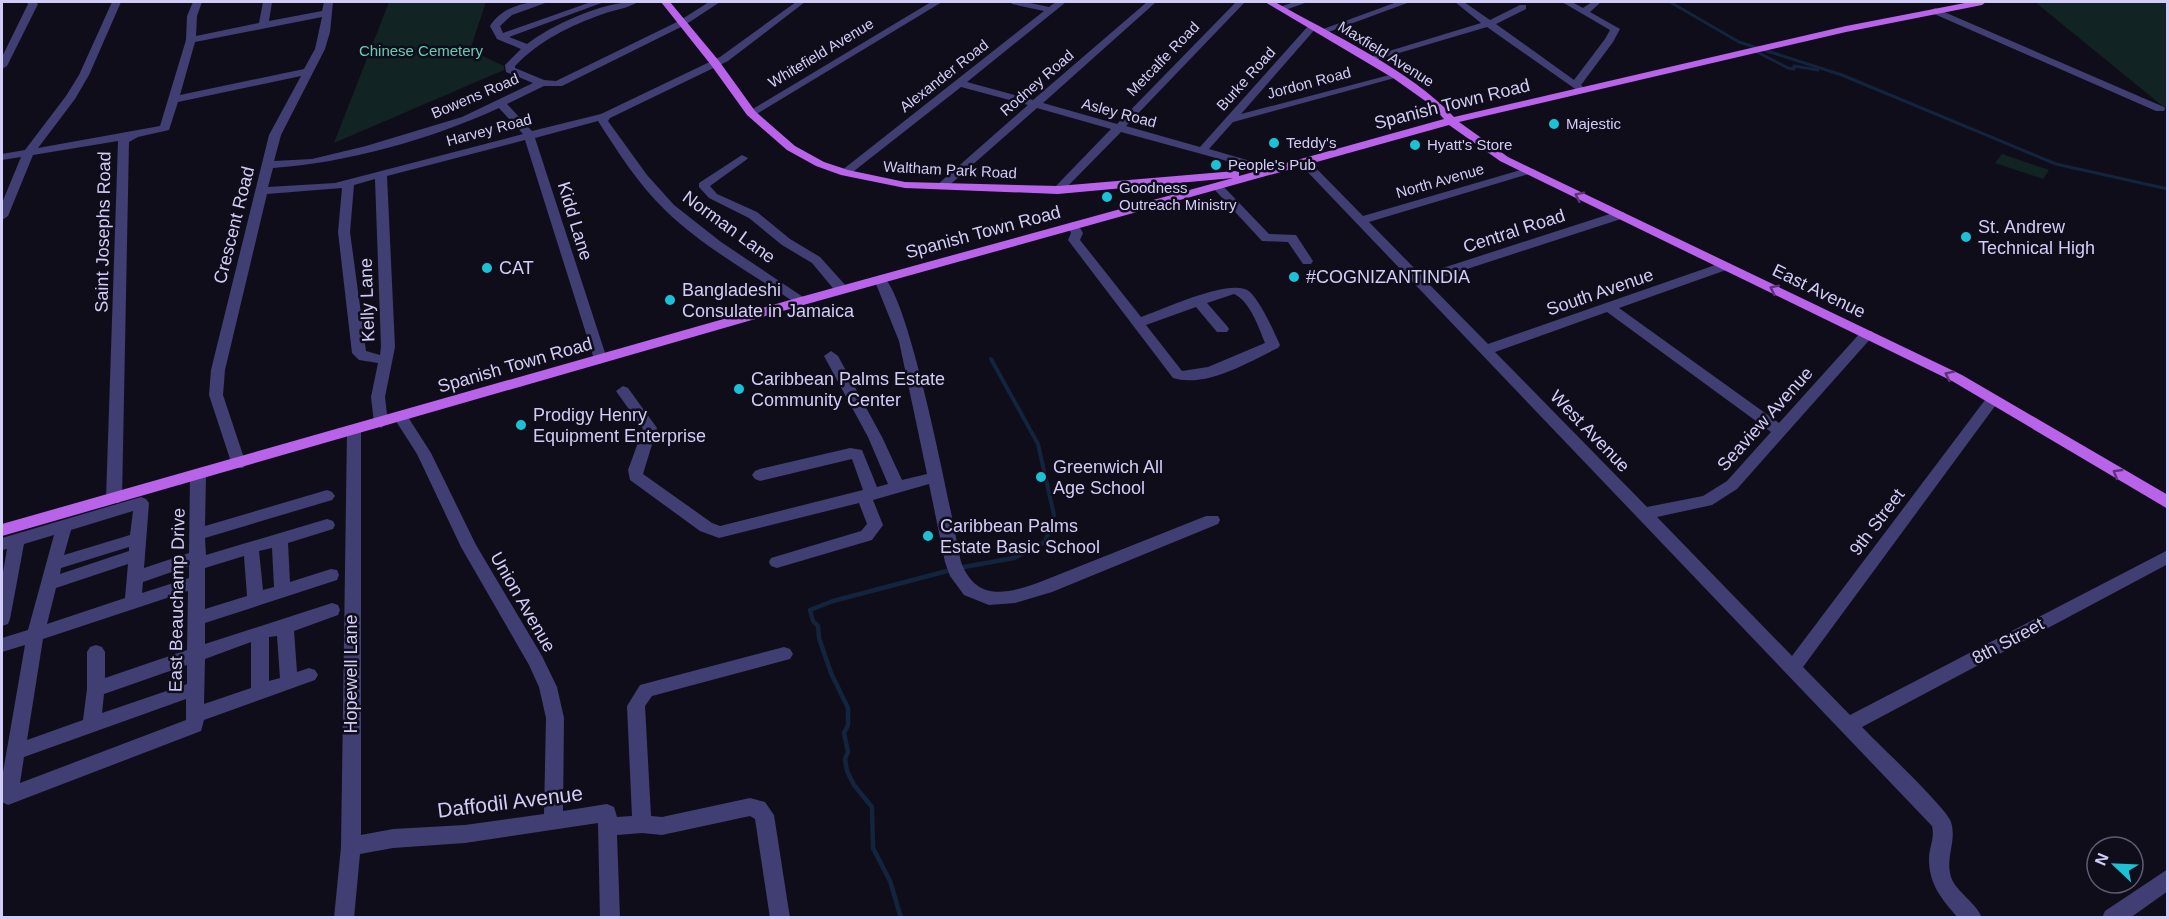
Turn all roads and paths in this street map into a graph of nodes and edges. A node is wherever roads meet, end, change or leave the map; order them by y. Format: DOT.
graph roads {
  1 [pos="31,2"];
  2 [pos="116,2"];
  3 [pos="197,2"];
  4 [pos="267,2"];
  5 [pos="543,2"];
  6 [pos="599,2"];
  7 [pos="633,2"];
  8 [pos="664,2"];
  9 [pos="715,2"];
  10 [pos="801,2"];
  11 [pos="937,2"];
  12 [pos="1015,2"];
  13 [pos="1061,2"];
  14 [pos="1152,2"];
  15 [pos="1241,2"];
  16 [pos="1269,2"];
  17 [pos="1302,2"];
  18 [pos="1405,2"];
  19 [pos="1459,2"];
  20 [pos="1566,2"];
  21 [pos="1597,2"];
  22 [pos="1982,2"];
  23 [pos="327,7"];
  24 [pos="1523,7"];
  25 [pos="1282,8"];
  26 [pos="1051,10"];
  27 [pos="1935,11"];
  28 [pos="1585,12"];
  29 [pos="682,23"];
  30 [pos="1490,23"];
  31 [pos="263,26"];
  32 [pos="1316,30"];
  33 [pos="500,37"];
  34 [pos="191,40"];
  35 [pos="529,49"];
  36 [pos="1368,59"];
  37 [pos="715,63"];
  38 [pos="2,66"];
  39 [pos="309,71"];
  40 [pos="1397,76"];
  41 [pos="542,83"];
  42 [pos="959,83"];
  43 [pos="1578,88"];
  44 [pos="173,100"];
  45 [pos="500,103"];
  46 [pos="1035,105"];
  47 [pos="2160,109"];
  48 [pos="751,113"];
  49 [pos="604,116"];
  50 [pos="1229,120"];
  51 [pos="1450,121"];
  52 [pos="1117,128"];
  53 [pos="528,134"];
  54 [pos="131,135"];
  55 [pos="1202,151"];
  56 [pos="28,153"];
  57 [pos="2,157"];
  58 [pos="742,158"];
  59 [pos="1304,162"];
  60 [pos="268,165"];
  61 [pos="1271,170"];
  62 [pos="1528,171"];
  63 [pos="845,173"];
  64 [pos="381,175"];
  65 [pos="348,183"];
  66 [pos="1217,186"];
  67 [pos="941,187"];
  68 [pos="1058,190"];
  69 [pos="260,191"];
  70 [pos="1620,215"];
  71 [pos="2,216"];
  72 [pos="1360,220"];
  73 [pos="1073,226"];
  74 [pos="1307,261"];
  75 [pos="1725,266"];
  76 [pos="880,279"];
  77 [pos="1419,280"];
  78 [pos="842,290"];
  79 [pos="1198,300"];
  80 [pos="802,301"];
  81 [pos="1610,308"];
  82 [pos="1138,323"];
  83 [pos="1222,329"];
  84 [pos="1867,334"];
  85 [pos="1486,350"];
  86 [pos="831,356"];
  87 [pos="600,359"];
  88 [pos="386,360"];
  89 [pos="623,391"];
  90 [pos="1993,399"];
  91 [pos="401,418"];
  92 [pos="381,423"];
  93 [pos="354,431"];
  94 [pos="1780,431"];
  95 [pos="238,464"];
  96 [pos="198,475"];
  97 [pos="760,475"];
  98 [pos="935,477"];
  99 [pos="897,487"];
  100 [pos="327,496"];
  101 [pos="868,496"];
  102 [pos="114,499"];
  103 [pos="2168,503"];
  104 [pos="1642,514"];
  105 [pos="1212,520"];
  106 [pos="327,525"];
  107 [pos="64,526"];
  108 [pos="2,531"];
  109 [pos="196,535"];
  110 [pos="280,539"];
  111 [pos="9,542"];
  112 [pos="137,547"];
  113 [pos="251,548"];
  114 [pos="2168,556"];
  115 [pos="197,560"];
  116 [pos="777,562"];
  117 [pos="54,564"];
  118 [pos="6,574"];
  119 [pos="331,575"];
  120 [pos="135,578"];
  121 [pos="196,582"];
  122 [pos="48,584"];
  123 [pos="282,591"];
  124 [pos="4,598"];
  125 [pos="256,600"];
  126 [pos="133,603"];
  127 [pos="332,610"];
  128 [pos="2,619"];
  129 [pos="196,619"];
  130 [pos="285,627"];
  131 [pos="260,632"];
  132 [pos="35,634"];
  133 [pos="2,645"];
  134 [pos="96,652"];
  135 [pos="196,653"];
  136 [pos="784,654"];
  137 [pos="1793,668"];
  138 [pos="309,675"];
  139 [pos="289,682"];
  140 [pos="196,688"];
  141 [pos="96,689"];
  142 [pos="260,692"];
  143 [pos="195,720"];
  144 [pos="91,725"];
  145 [pos="1849,725"];
  146 [pos="15,752"];
  147 [pos="553,821"];
  148 [pos="642,824"];
  149 [pos="608,827"];
  150 [pos="351,848"];
  151 [pos="2168,879"];
  152 [pos="344,918"];
  153 [pos="610,918"];
  154 [pos="780,918"];
  155 [pos="1972,918"];
  156 [pos="2112,918"];
  1 -- 38 [label="street"];
  2 -- 56 [label="street"];
  3 -- 34 [label="street, Saint Josephs Road"];
  4 -- 31 [label="street"];
  5 -- 33 [label="street"];
  6 -- 33 [label="street"];
  7 -- 35 [label="street"];
  8 -- 29 [label="main road, Waltham Park Road"];
  9 -- 29 [label="street, Bowens Road"];
  10 -- 37 [label="street, Harvey Road"];
  11 -- 48 [label="street, Whitefield Avenue"];
  12 -- 26 [label="street"];
  13 -- 26 [label="street, Alexander Road"];
  14 -- 46 [label="street, Rodney Road"];
  15 -- 52 [label="street, Metcalfe Road"];
  16 -- 25 [label="main road, Maxfield Avenue"];
  17 -- 25 [label="street"];
  18 -- 32 [label="street"];
  19 -- 30 [label="street"];
  20 -- 28 [label="street"];
  21 -- 28 [label="street"];
  22 -- 27 [label="main road, Spanish Town Road"];
  23 -- 31 [label="street"];
  23 -- 39 [label="street, Crescent Road"];
  24 -- 30 [label="street"];
  25 -- 32 [label="main road, Maxfield Avenue"];
  26 -- 42 [label="street, Alexander Road"];
  27 -- 43 [label="main road, Spanish Town Road"];
  27 -- 47 [label="street"];
  28 -- 43 [label="street"];
  29 -- 37 [label="main road, Waltham Park Road"];
  29 -- 41 [label="street, Bowens Road"];
  30 -- 36 [label="street"];
  30 -- 43 [label="street"];
  31 -- 34 [label="street"];
  32 -- 36 [label="main road, Maxfield Avenue"];
  32 -- 50 [label="street, Burke Road"];
  33 -- 35 [label="street"];
  34 -- 44 [label="street, Saint Josephs Road"];
  35 -- 41 [label="street"];
  36 -- 40 [label="main road, Maxfield Avenue"];
  37 -- 48 [label="main road, Waltham Park Road"];
  37 -- 49 [label="street, Harvey Road"];
  39 -- 44 [label="street"];
  39 -- 60 [label="street, Crescent Road"];
  40 -- 50 [label="street, Jordon Road"];
  40 -- 51 [label="main road, Maxfield Avenue"];
  41 -- 45 [label="street, Bowens Road"];
  42 -- 46 [label="street, Asley Road"];
  42 -- 63 [label="street, Alexander Road"];
  43 -- 51 [label="main road, Spanish Town Road"];
  44 -- 54 [label="street, Saint Josephs Road"];
  45 -- 53 [label="street, Kidd Lane"];
  45 -- 60 [label="street, Bowens Road"];
  46 -- 52 [label="street, Asley Road"];
  46 -- 67 [label="street, Rodney Road"];
  48 -- 63 [label="main road, Waltham Park Road"];
  49 -- 53 [label="street, Harvey Road"];
  49 -- 80 [label="street, Norman Lane"];
  50 -- 55 [label="street, Burke Road"];
  51 -- 59 [label="main road, Spanish Town Road"];
  51 -- 62 [label="main road, East Avenue"];
  52 -- 55 [label="street, Asley Road"];
  52 -- 68 [label="street, Metcalfe Road"];
  53 -- 64 [label="street, Harvey Road"];
  53 -- 87 [label="street, Kidd Lane"];
  54 -- 56 [label="street"];
  54 -- 102 [label="street, Saint Josephs Road"];
  55 -- 61 [label="street, Asley Road"];
  56 -- 57 [label="street"];
  56 -- 71 [label="street"];
  58 -- 78 [label="street"];
  59 -- 61 [label="main road, Spanish Town Road"];
  59 -- 72 [label="street, West Avenue"];
  60 -- 69 [label="street, Crescent Road"];
  61 -- 66 [label="main road, Spanish Town Road"];
  61 -- 68 [label="main road, Waltham Park Road"];
  70 -- 62 [label="main road, East Avenue, one-way"];
  62 -- 72 [label="street, North Avenue"];
  63 -- 67 [label="main road, Waltham Park Road"];
  64 -- 65 [label="street, Harvey Road"];
  64 -- 88 [label="street, Kelly Lane"];
  65 -- 69 [label="street, Harvey Road"];
  65 -- 88 [label="street"];
  66 -- 73 [label="main road, Spanish Town Road"];
  66 -- 74 [label="street"];
  67 -- 68 [label="main road, Waltham Park Road"];
  69 -- 95 [label="street, Crescent Road"];
  70 -- 75 [label="main road, East Avenue"];
  70 -- 77 [label="street, Central Road"];
  72 -- 77 [label="street, West Avenue"];
  73 -- 76 [label="main road, Spanish Town Road"];
  73 -- 82 [label="street"];
  75 -- 81 [label="street, South Avenue"];
  84 -- 75 [label="main road, East Avenue, one-way"];
  76 -- 78 [label="main road, Spanish Town Road"];
  76 -- 98 [label="street"];
  77 -- 85 [label="street, West Avenue"];
  78 -- 80 [label="main road, Spanish Town Road"];
  79 -- 82 [label="street"];
  79 -- 82 [label="street"];
  79 -- 83 [label="street"];
  80 -- 87 [label="main road, Spanish Town Road"];
  81 -- 85 [label="street, South Avenue"];
  81 -- 94 [label="street"];
  90 -- 84 [label="main road, East Avenue, one-way"];
  84 -- 94 [label="street, Seaview Avenue"];
  85 -- 104 [label="street, West Avenue"];
  86 -- 99 [label="street"];
  87 -- 91 [label="main road, Spanish Town Road"];
  88 -- 92 [label="street, Kelly Lane"];
  89 -- 101 [label="street"];
  103 -- 90 [label="main road, East Avenue, one-way"];
  90 -- 137 [label="street, 9th Street"];
  91 -- 92 [label="main road, Spanish Town Road"];
  91 -- 147 [label="street, Union Avenue"];
  92 -- 93 [label="main road, Spanish Town Road"];
  93 -- 95 [label="main road, Spanish Town Road"];
  93 -- 150 [label="street, Hopewell Lane"];
  94 -- 104 [label="street, Seaview Avenue"];
  95 -- 96 [label="main road, Spanish Town Road"];
  96 -- 102 [label="main road, Spanish Town Road"];
  96 -- 109 [label="street, East Beauchamp Drive"];
  97 -- 101 [label="street"];
  98 -- 99 [label="street"];
  98 -- 105 [label="street"];
  99 -- 101 [label="street"];
  100 -- 109 [label="street"];
  101 -- 116 [label="street"];
  102 -- 108 [label="main road, Spanish Town Road"];
  104 -- 137 [label="street, West Avenue"];
  106 -- 110 [label="street"];
  107 -- 111 [label="street"];
  107 -- 112 [label="street"];
  107 -- 117 [label="street"];
  109 -- 115 [label="street, East Beauchamp Drive"];
  110 -- 113 [label="street"];
  110 -- 123 [label="street"];
  111 -- 118 [label="street"];
  112 -- 117 [label="street"];
  112 -- 120 [label="street"];
  112 -- 122 [label="street"];
  113 -- 115 [label="street"];
  113 -- 125 [label="street"];
  114 -- 145 [label="street, 8th Street"];
  115 -- 120 [label="street"];
  115 -- 121 [label="street, East Beauchamp Drive"];
  117 -- 122 [label="street"];
  118 -- 124 [label="street"];
  119 -- 123 [label="street"];
  120 -- 126 [label="street"];
  121 -- 126 [label="street"];
  121 -- 129 [label="street, East Beauchamp Drive"];
  122 -- 132 [label="street"];
  123 -- 125 [label="street"];
  124 -- 128 [label="street"];
  125 -- 129 [label="street"];
  126 -- 132 [label="street"];
  127 -- 130 [label="street"];
  129 -- 135 [label="street, East Beauchamp Drive"];
  130 -- 131 [label="street"];
  130 -- 139 [label="street"];
  131 -- 135 [label="street"];
  131 -- 142 [label="street"];
  132 -- 133 [label="street"];
  132 -- 146 [label="street"];
  134 -- 141 [label="street"];
  135 -- 140 [label="street, East Beauchamp Drive"];
  135 -- 141 [label="street"];
  136 -- 148 [label="street"];
  137 -- 145 [label="street, West Avenue"];
  138 -- 139 [label="street"];
  139 -- 142 [label="street"];
  140 -- 143 [label="street, East Beauchamp Drive"];
  140 -- 144 [label="street"];
  141 -- 144 [label="street"];
  142 -- 143 [label="street"];
  143 -- 146 [label="street"];
  144 -- 146 [label="street"];
  145 -- 155 [label="street, West Avenue"];
  147 -- 149 [label="street, Daffodil Avenue"];
  147 -- 150 [label="street, Daffodil Avenue"];
  148 -- 149 [label="street"];
  148 -- 154 [label="street"];
  149 -- 153 [label="street"];
  150 -- 152 [label="street, Hopewell Lane"];
  151 -- 156 [label="street"];
}
